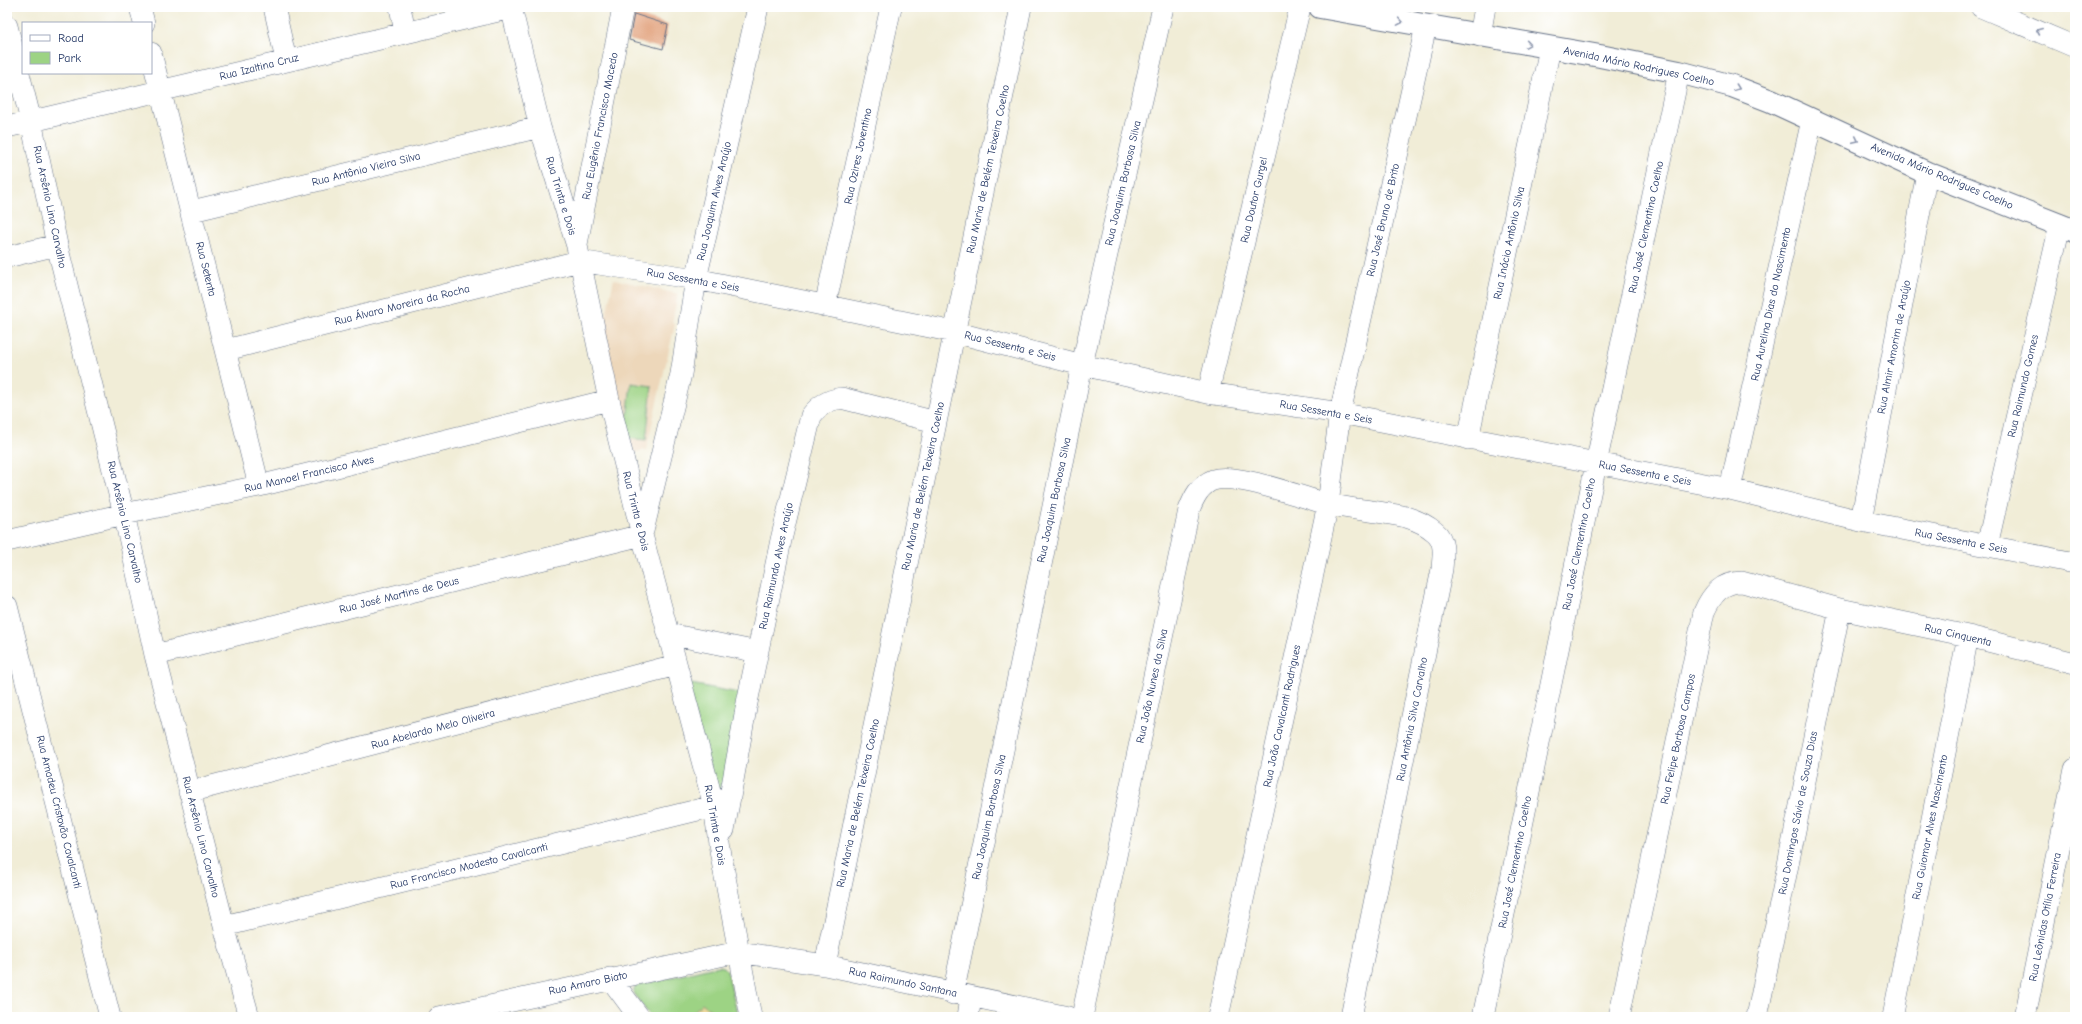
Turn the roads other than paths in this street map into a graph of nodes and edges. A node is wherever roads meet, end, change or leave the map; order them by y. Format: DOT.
graph roads {
  1 [pos="140,7"];
  2 [pos="274,7"];
  3 [pos="400,7"];
  4 [pos="511,7"];
  5 [pos="623,7"];
  6 [pos="758,7"];
  7 [pos="891,7"];
  8 [pos="1021,7"];
  9 [pos="1163,7"];
  10 [pos="1300,7"];
  11 [pos="1320,7"];
  12 [pos="1485,7"];
  13 [pos="1981,7"];
  14 [pos="144,22"];
  15 [pos="7,26"];
  16 [pos="1426,26"];
  17 [pos="405,32"];
  18 [pos="1480,36"];
  19 [pos="2075,47"];
  20 [pos="1550,48"];
  21 [pos="152,57"];
  22 [pos="286,60"];
  23 [pos="1679,72"];
  24 [pos="160,91"];
  25 [pos="1812,120"];
  26 [pos="31,121"];
  27 [pos="7,127"];
  28 [pos="540,127"];
  29 [pos="1927,173"];
  30 [pos="192,211"];
  31 [pos="2068,228"];
  32 [pos="57,245"];
  33 [pos="578,253"];
  34 [pos="7,257"];
  35 [pos="696,279"];
  36 [pos="825,306"];
  37 [pos="954,332"];
  38 [pos="226,350"];
  39 [pos="1082,365"];
  40 [pos="1208,393"];
  41 [pos="609,400"];
  42 [pos="1340,414"];
  43 [pos="936,422"];
  44 [pos="1468,439"];
  45 [pos="1596,464"];
  46 [pos="259,486"];
  47 [pos="1730,489"];
  48 [pos="1328,504"];
  49 [pos="124,514"];
  50 [pos="1861,521"];
  51 [pos="642,535"];
  52 [pos="7,541"];
  53 [pos="1987,546"];
  54 [pos="2075,562"];
  55 [pos="7,606"];
  56 [pos="1840,609"];
  57 [pos="669,634"];
  58 [pos="1968,636"];
  59 [pos="758,652"];
  60 [pos="155,655"];
  61 [pos="2075,663"];
  62 [pos="676,665"];
  63 [pos="2075,769"];
  64 [pos="189,792"];
  65 [pos="714,806"];
  66 [pos="720,850"];
  67 [pos="224,926"];
  68 [pos="738,952"];
  69 [pos="825,965"];
  70 [pos="610,978"];
  71 [pos="964,1003"];
  72 [pos="470,1014"];
  73 [pos="110,1017"];
  74 [pos="249,1017"];
  75 [pos="439,1017"];
  76 [pos="639,1017"];
  77 [pos="751,1017"];
  78 [pos="1068,1017"];
  79 [pos="1082,1017"];
  80 [pos="1218,1017"];
  81 [pos="1351,1017"];
  82 [pos="1483,1017"];
  83 [pos="1619,1017"];
  84 [pos="1757,1017"];
  85 [pos="1893,1017"];
  86 [pos="2025,1017"];
  1 -- 14 [label="street"];
  2 -- 22 [label="street"];
  3 -- 17 [label="street"];
  4 -- 17 [label="street, Rua Izaltina Cruz"];
  4 -- 28 [label="street, Rua Trinta e Dois"];
  5 -- 33 [label="street, Rua Eugênio Francisco Macedo"];
  6 -- 35 [label="street, Rua Joaquim Alves Araújo"];
  7 -- 36 [label="street, Rua Ozires Joventino"];
  8 -- 37 [label="street, Rua Maria de Belém Teixeira Coelho"];
  9 -- 39 [label="street, Rua Joaquim Barbosa Silva"];
  10 -- 40 [label="street, Rua Doutor Gurgel"];
  11 -- 16 [label="main road, Avenida Mário Rodrigues Coelho, one-way"];
  12 -- 18 [label="street"];
  19 -- 13 [label="street, one-way"];
  15 -- 26 [label="street, Rua Arsênio Lino Carvalho"];
  16 -- 18 [label="main road, Avenida Mário Rodrigues Coelho"];
  16 -- 42 [label="street, Rua José Bruno de Brito"];
  17 -- 22 [label="street, Rua Izaltina Cruz"];
  18 -- 20 [label="main road, Avenida Mário Rodrigues Coelho, one-way"];
  20 -- 23 [label="main road, Avenida Mário Rodrigues Coelho"];
  20 -- 44 [label="street, Rua Inácio Antônio Silva"];
  21 -- 24 [label="street, Rua Setenta"];
  22 -- 24 [label="street, Rua Izaltina Cruz"];
  23 -- 25 [label="main road, Avenida Mário Rodrigues Coelho, one-way"];
  23 -- 45 [label="street, Rua José Clementino Coelho"];
  24 -- 26 [label="street, Rua Izaltina Cruz"];
  24 -- 30 [label="street, Rua Setenta"];
  25 -- 29 [label="main road, Avenida Mário Rodrigues Coelho, one-way"];
  25 -- 47 [label="street, Rua Aurelina Dias do Nascimento"];
  26 -- 27 [label="street, Rua Izaltina Cruz"];
  26 -- 32 [label="street, Rua Arsênio Lino Carvalho"];
  28 -- 30 [label="street, Rua Antônio Vieira Silva"];
  28 -- 33 [label="street, Rua Trinta e Dois"];
  29 -- 31 [label="main road, Avenida Mário Rodrigues Coelho"];
  29 -- 50 [label="street, Rua Almir Amorim de Araújo"];
  30 -- 38 [label="street, Rua Setenta"];
  31 -- 53 [label="street, Rua Raimundo Gomes"];
  32 -- 34 [label="street"];
  32 -- 49 [label="street, Rua Arsênio Lino Carvalho"];
  33 -- 35 [label="street, Rua Sessenta e Seis"];
  33 -- 38 [label="street, Rua Álvaro Moreira da Rocha"];
  33 -- 41 [label="street, Rua Trinta e Dois"];
  35 -- 36 [label="street, Rua Sessenta e Seis"];
  35 -- 51 [label="street, Rua Joaquim Alves Araújo"];
  36 -- 37 [label="street, Rua Sessenta e Seis"];
  37 -- 39 [label="street, Rua Sessenta e Seis"];
  37 -- 43 [label="street, Rua Maria de Belém Teixeira Coelho"];
  38 -- 46 [label="street, Rua Setenta"];
  39 -- 40 [label="street, Rua Sessenta e Seis"];
  39 -- 71 [label="street, Rua Joaquim Barbosa Silva"];
  40 -- 42 [label="street, Rua Sessenta e Seis"];
  41 -- 46 [label="street, Rua Manoel Francisco Alves"];
  41 -- 51 [label="street, Rua Trinta e Dois"];
  42 -- 44 [label="street, Rua Sessenta e Seis"];
  42 -- 48 [label="street, Rua João Cavalcanti Rodrigues"];
  43 -- 59 [label="street, Rua Raimundo Alves Araújo"];
  43 -- 69 [label="street, Rua Maria de Belém Teixeira Coelho"];
  44 -- 45 [label="street, Rua Sessenta e Seis"];
  45 -- 47 [label="street, Rua Sessenta e Seis"];
  45 -- 82 [label="street, Rua José Clementino Coelho"];
  46 -- 49 [label="street, Rua Manoel Francisco Alves"];
  47 -- 50 [label="street, Rua Sessenta e Seis"];
  48 -- 79 [label="street, Rua João Nunes da Silva"];
  48 -- 80 [label="street, Rua João Cavalcanti Rodrigues"];
  48 -- 81 [label="street, Rua Antônia Silva Carvalho"];
  49 -- 52 [label="street, Rua Manoel Francisco Alves"];
  49 -- 60 [label="street, Rua Arsênio Lino Carvalho"];
  50 -- 53 [label="street, Rua Sessenta e Seis"];
  51 -- 57 [label="street, Rua Trinta e Dois"];
  51 -- 60 [label="street, Rua José Martins de Deus"];
  53 -- 54 [label="street, Rua Sessenta e Seis"];
  55 -- 73 [label="street, Rua Amadeu Cristovão Cavalcanti"];
  56 -- 58 [label="street, Rua Cinquenta"];
  56 -- 83 [label="street, Rua Felipe Barbosa Campos"];
  56 -- 84 [label="street, Rua Domingos Sávio de Souza Dias"];
  57 -- 59 [label="street"];
  57 -- 62 [label="street, Rua Trinta e Dois"];
  58 -- 61 [label="street, Rua Cinquenta"];
  58 -- 85 [label="street, Rua Guiomar Alves Nascimento"];
  59 -- 66 [label="street, Rua Raimundo Alves Araújo"];
  60 -- 64 [label="street, Rua Arsênio Lino Carvalho"];
  62 -- 64 [label="street, Rua Abelardo Melo Oliveira"];
  62 -- 65 [label="street, Rua Trinta e Dois"];
  63 -- 86 [label="street, Rua Leônidas Otília Ferreira"];
  64 -- 67 [label="street, Rua Arsênio Lino Carvalho"];
  65 -- 66 [label="street, Rua Trinta e Dois"];
  65 -- 67 [label="street, Rua Francisco Modesto Cavalcanti"];
  66 -- 68 [label="street, Rua Trinta e Dois"];
  67 -- 74 [label="street, Rua Arsênio Lino Carvalho"];
  68 -- 69 [label="street, Rua Raimundo Santana"];
  68 -- 70 [label="street, Rua Amaro Biato"];
  68 -- 77 [label="street, Rua Trinta e Dois"];
  69 -- 71 [label="street, Rua Raimundo Santana"];
  70 -- 72 [label="street, Rua Amaro Biato"];
  70 -- 76 [label="street"];
  71 -- 78 [label="street, Rua Raimundo Santana"];
  72 -- 75 [label="street, Rua Amaro Biato"];
}
